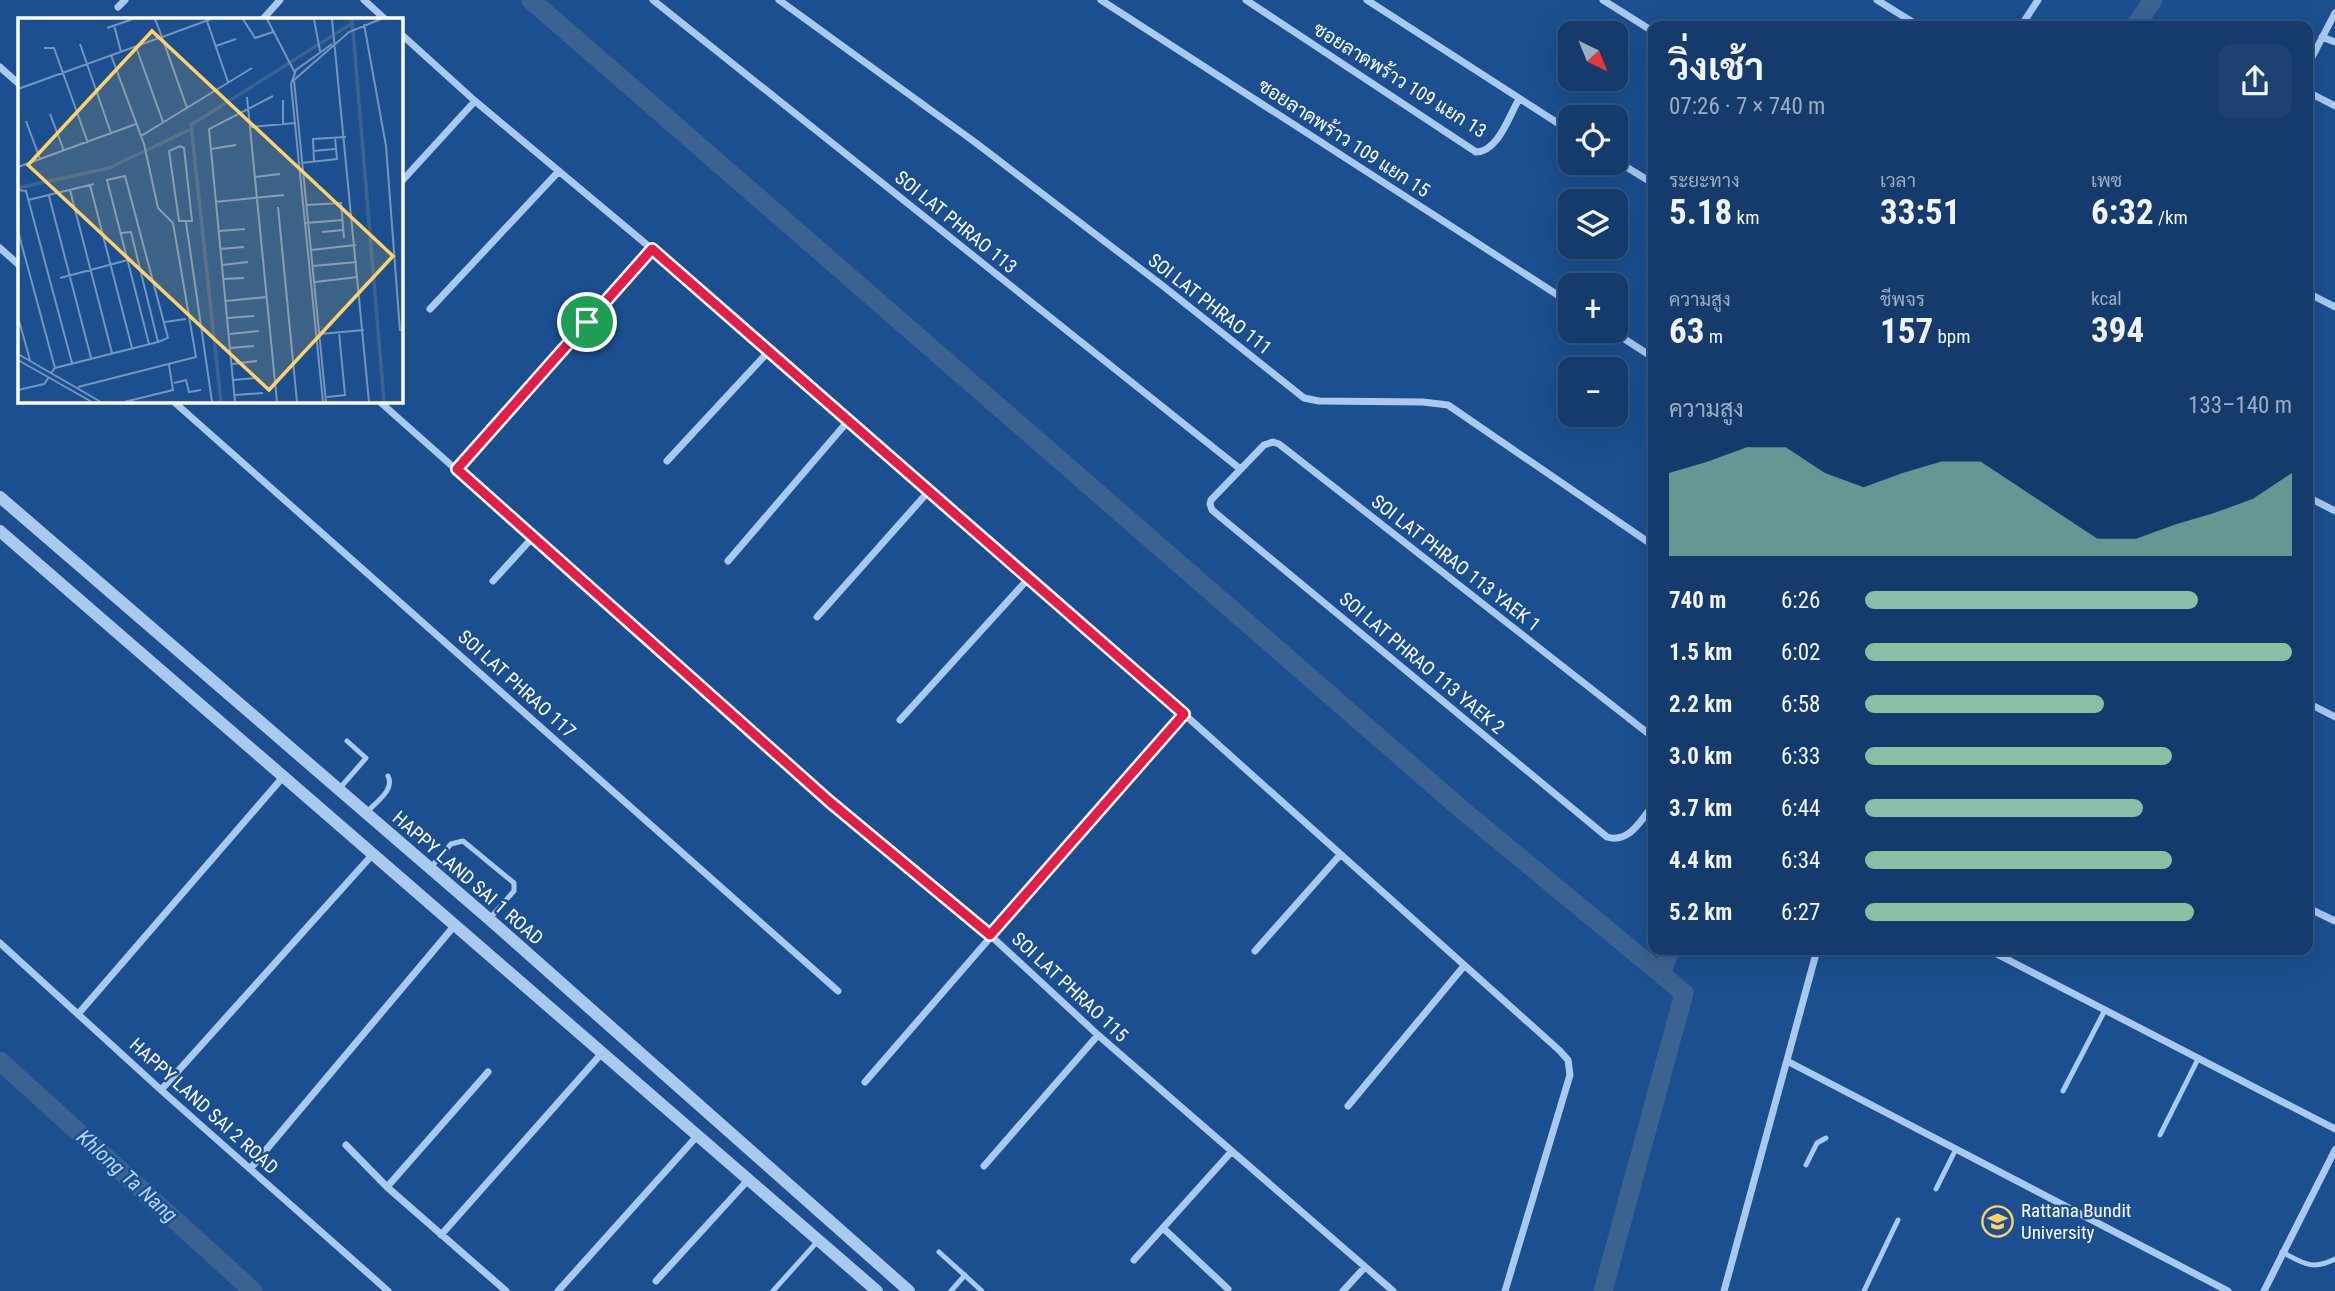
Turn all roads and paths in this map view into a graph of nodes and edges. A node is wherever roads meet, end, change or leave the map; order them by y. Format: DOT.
graph roads {
  1 [pos="125,0"];
  2 [pos="280,0"];
  3 [pos="364,0"];
  4 [pos="653,0"];
  5 [pos="779,0"];
  6 [pos="1101,0"];
  7 [pos="1246,0"];
  8 [pos="1367,0"];
  9 [pos="1603,0"];
  10 [pos="1877,0"];
  11 [pos="2038,0"];
  12 [pos="118,7"];
  13 [pos="2335,13"];
  14 [pos="263,18"];
  15 [pos="384,18"];
  16 [pos="1911,21"];
  17 [pos="2024,21"];
  18 [pos="1648,28"];
  19 [pos="402,35"];
  20 [pos="2322,37"];
  21 [pos="2335,43"];
  22 [pos="2313,55"];
  23 [pos="0,67"];
  24 [pos="18,83"];
  25 [pos="2313,95"];
  26 [pos="1519,99"];
  27 [pos="475,101"];
  28 [pos="2335,106"];
  29 [pos="1558,123"];
  30 [pos="1628,168"];
  31 [pos="559,171"];
  32 [pos="1648,180"];
  33 [pos="402,181"];
  34 [pos="0,248"];
  35 [pos="652,249"];
  36 [pos="18,264"];
  37 [pos="1558,295"];
  38 [pos="2313,296"];
  39 [pos="2335,307"];
  40 [pos="429,309"];
  41 [pos="1628,341"];
  42 [pos="769,351"];
  43 [pos="1648,354"];
  44 [pos="174,402"];
  45 [pos="380,402"];
  46 [pos="848,421"];
  47 [pos="667,461"];
  48 [pos="1239,468"];
  49 [pos="457,469"];
  50 [pos="928,492"];
  51 [pos="0,497"];
  52 [pos="2313,500"];
  53 [pos="2335,511"];
  54 [pos="21,516"];
  55 [pos="2,536"];
  56 [pos="533,537"];
  57 [pos="1648,542"];
  58 [pos="728,561"];
  59 [pos="1028,579"];
  60 [pos="493,581"];
  61 [pos="817,617"];
  62 [pos="2313,706"];
  63 [pos="1184,714"];
  64 [pos="2335,717"];
  65 [pos="900,719"];
  66 [pos="1648,732"];
  67 [pos="347,741"];
  68 [pos="388,776"];
  69 [pos="283,777"];
  70 [pos="338,790"];
  71 [pos="1648,811"];
  72 [pos="365,815"];
  73 [pos="373,854"];
  74 [pos="1340,855"];
  75 [pos="429,870"];
  76 [pos="2313,910"];
  77 [pos="489,919"];
  78 [pos="2335,921"];
  79 [pos="456,925"];
  80 [pos="990,935"];
  81 [pos="0,943"];
  82 [pos="1255,951"];
  83 [pos="1816,955"];
  84 [pos="1999,955"];
  85 [pos="1464,966"];
  86 [pos="838,991"];
  87 [pos="2105,1010"];
  88 [pos="79,1013"];
  89 [pos="618,1034"];
  90 [pos="1098,1035"];
  91 [pos="602,1053"];
  92 [pos="2199,1059"];
  93 [pos="1787,1061"];
  94 [pos="488,1072"];
  95 [pos="865,1082"];
  96 [pos="161,1090"];
  97 [pos="2063,1091"];
  98 [pos="1348,1106"];
  99 [pos="2335,1129"];
  100 [pos="698,1135"];
  101 [pos="2160,1135"];
  102 [pos="1826,1138"];
  103 [pos="346,1145"];
  104 [pos="1956,1149"];
  105 [pos="2335,1150"];
  106 [pos="1232,1151"];
  107 [pos="1806,1165"];
  108 [pos="984,1166"];
  109 [pos="250,1169"];
  110 [pos="749,1179"];
  111 [pos="387,1187"];
  112 [pos="1936,1189"];
  113 [pos="1898,1220"];
  114 [pos="1163,1228"];
  115 [pos="441,1235"];
  116 [pos="820,1240"];
  117 [pos="939,1252"];
  118 [pos="2282,1252"];
  119 [pos="2335,1259"];
  120 [pos="1134,1260"];
  121 [pos="1365,1267"];
  122 [pos="965,1275"];
  123 [pos="656,1282"];
  124 [pos="1228,1289"];
  125 [pos="388,1291"];
  126 [pos="506,1291"];
  127 [pos="558,1291"];
  128 [pos="773,1291"];
  129 [pos="877,1291"];
  130 [pos="909,1291"];
  131 [pos="951,1291"];
  132 [pos="982,1291"];
  133 [pos="1343,1291"];
  134 [pos="1393,1291"];
  135 [pos="1505,1291"];
  136 [pos="1724,1291"];
  137 [pos="1864,1291"];
  138 [pos="2228,1291"];
  139 [pos="2264,1291"];
  1 -- 12 [label="street"];
  2 -- 14 [label="street"];
  3 -- 15 [label="street"];
  4 -- 48 [label="street, SOI LAT PHRAO 113"];
  5 -- 57 [label="street, SOI LAT PHRAO 111"];
  6 -- 37 [label="street, ซอยลาดพร้าว 109 แยก 15"];
  7 -- 26 [label="street, ซอยลาดพร้าว 109 แยก 13"];
  8 -- 26 [label="street"];
  9 -- 18 [label="street"];
  10 -- 16 [label="street"];
  11 -- 17 [label="street"];
  13 -- 20 [label="street"];
  19 -- 27 [label="street"];
  20 -- 21 [label="street"];
  20 -- 22 [label="street"];
  23 -- 24 [label="street"];
  25 -- 28 [label="street"];
  26 -- 29 [label="street"];
  27 -- 31 [label="street"];
  27 -- 33 [label="street"];
  30 -- 32 [label="street"];
  31 -- 35 [label="street"];
  31 -- 40 [label="street"];
  34 -- 36 [label="street"];
  35 -- 42 [label="street"];
  35 -- 49 [label="street"];
  38 -- 39 [label="street"];
  41 -- 43 [label="street"];
  42 -- 46 [label="street"];
  42 -- 47 [label="street"];
  44 -- 86 [label="street, SOI LAT PHRAO 117"];
  45 -- 49 [label="street, SOI LAT PHRAO 115"];
  46 -- 50 [label="street"];
  46 -- 58 [label="street"];
  48 -- 66 [label="street, SOI LAT PHRAO 113 YAEK 1"];
  48 -- 71 [label="street, SOI LAT PHRAO 113 YAEK 2"];
  49 -- 56 [label="street, SOI LAT PHRAO 115"];
  50 -- 59 [label="street"];
  50 -- 61 [label="street"];
  51 -- 54 [label="street, HAPPY LAND SAI 1 ROAD"];
  52 -- 53 [label="street"];
  54 -- 55 [label="street"];
  54 -- 70 [label="street, HAPPY LAND SAI 1 ROAD"];
  55 -- 69 [label="street"];
  56 -- 60 [label="street"];
  56 -- 80 [label="street, SOI LAT PHRAO 115"];
  59 -- 63 [label="street"];
  59 -- 65 [label="street"];
  62 -- 64 [label="street"];
  63 -- 74 [label="street"];
  63 -- 80 [label="street"];
  67 -- 70 [label="lane"];
  68 -- 72 [label="lane"];
  69 -- 73 [label="street"];
  69 -- 88 [label="street"];
  70 -- 72 [label="street, HAPPY LAND SAI 1 ROAD"];
  72 -- 75 [label="street, HAPPY LAND SAI 1 ROAD"];
  73 -- 79 [label="street"];
  73 -- 96 [label="street"];
  74 -- 82 [label="street"];
  74 -- 85 [label="street"];
  75 -- 77 [label="street, HAPPY LAND SAI 1 ROAD"];
  75 -- 77 [label="lane"];
  76 -- 78 [label="street"];
  77 -- 89 [label="street, HAPPY LAND SAI 1 ROAD"];
  79 -- 91 [label="street"];
  79 -- 109 [label="street"];
  80 -- 90 [label="street, SOI LAT PHRAO 115"];
  80 -- 95 [label="street"];
  81 -- 88 [label="street, HAPPY LAND SAI 2 ROAD"];
  83 -- 93 [label="street"];
  84 -- 87 [label="street"];
  85 -- 98 [label="street"];
  85 -- 135 [label="street"];
  87 -- 92 [label="street"];
  87 -- 97 [label="lane"];
  88 -- 96 [label="street, HAPPY LAND SAI 2 ROAD"];
  89 -- 91 [label="street"];
  89 -- 130 [label="street, HAPPY LAND SAI 1 ROAD"];
  90 -- 106 [label="street, SOI LAT PHRAO 115"];
  90 -- 108 [label="street"];
  91 -- 100 [label="street"];
  91 -- 115 [label="street"];
  92 -- 99 [label="street"];
  92 -- 101 [label="lane"];
  93 -- 104 [label="street"];
  93 -- 136 [label="street"];
  94 -- 111 [label="street"];
  96 -- 109 [label="street, HAPPY LAND SAI 2 ROAD"];
  100 -- 110 [label="street"];
  100 -- 127 [label="street"];
  102 -- 107 [label="lane"];
  103 -- 111 [label="street"];
  104 -- 112 [label="lane"];
  104 -- 138 [label="street"];
  105 -- 118 [label="street"];
  106 -- 114 [label="street"];
  106 -- 121 [label="street, SOI LAT PHRAO 115"];
  109 -- 125 [label="street, HAPPY LAND SAI 2 ROAD"];
  110 -- 116 [label="street"];
  110 -- 123 [label="street"];
  111 -- 115 [label="street"];
  113 -- 137 [label="lane"];
  114 -- 120 [label="street"];
  114 -- 124 [label="street"];
  115 -- 126 [label="street"];
  116 -- 128 [label="lane"];
  116 -- 129 [label="street"];
  117 -- 122 [label="lane"];
  118 -- 119 [label="lane"];
  118 -- 139 [label="street"];
  121 -- 133 [label="street"];
  121 -- 134 [label="street, SOI LAT PHRAO 115"];
  122 -- 131 [label="lane"];
  122 -- 132 [label="lane"];
}
